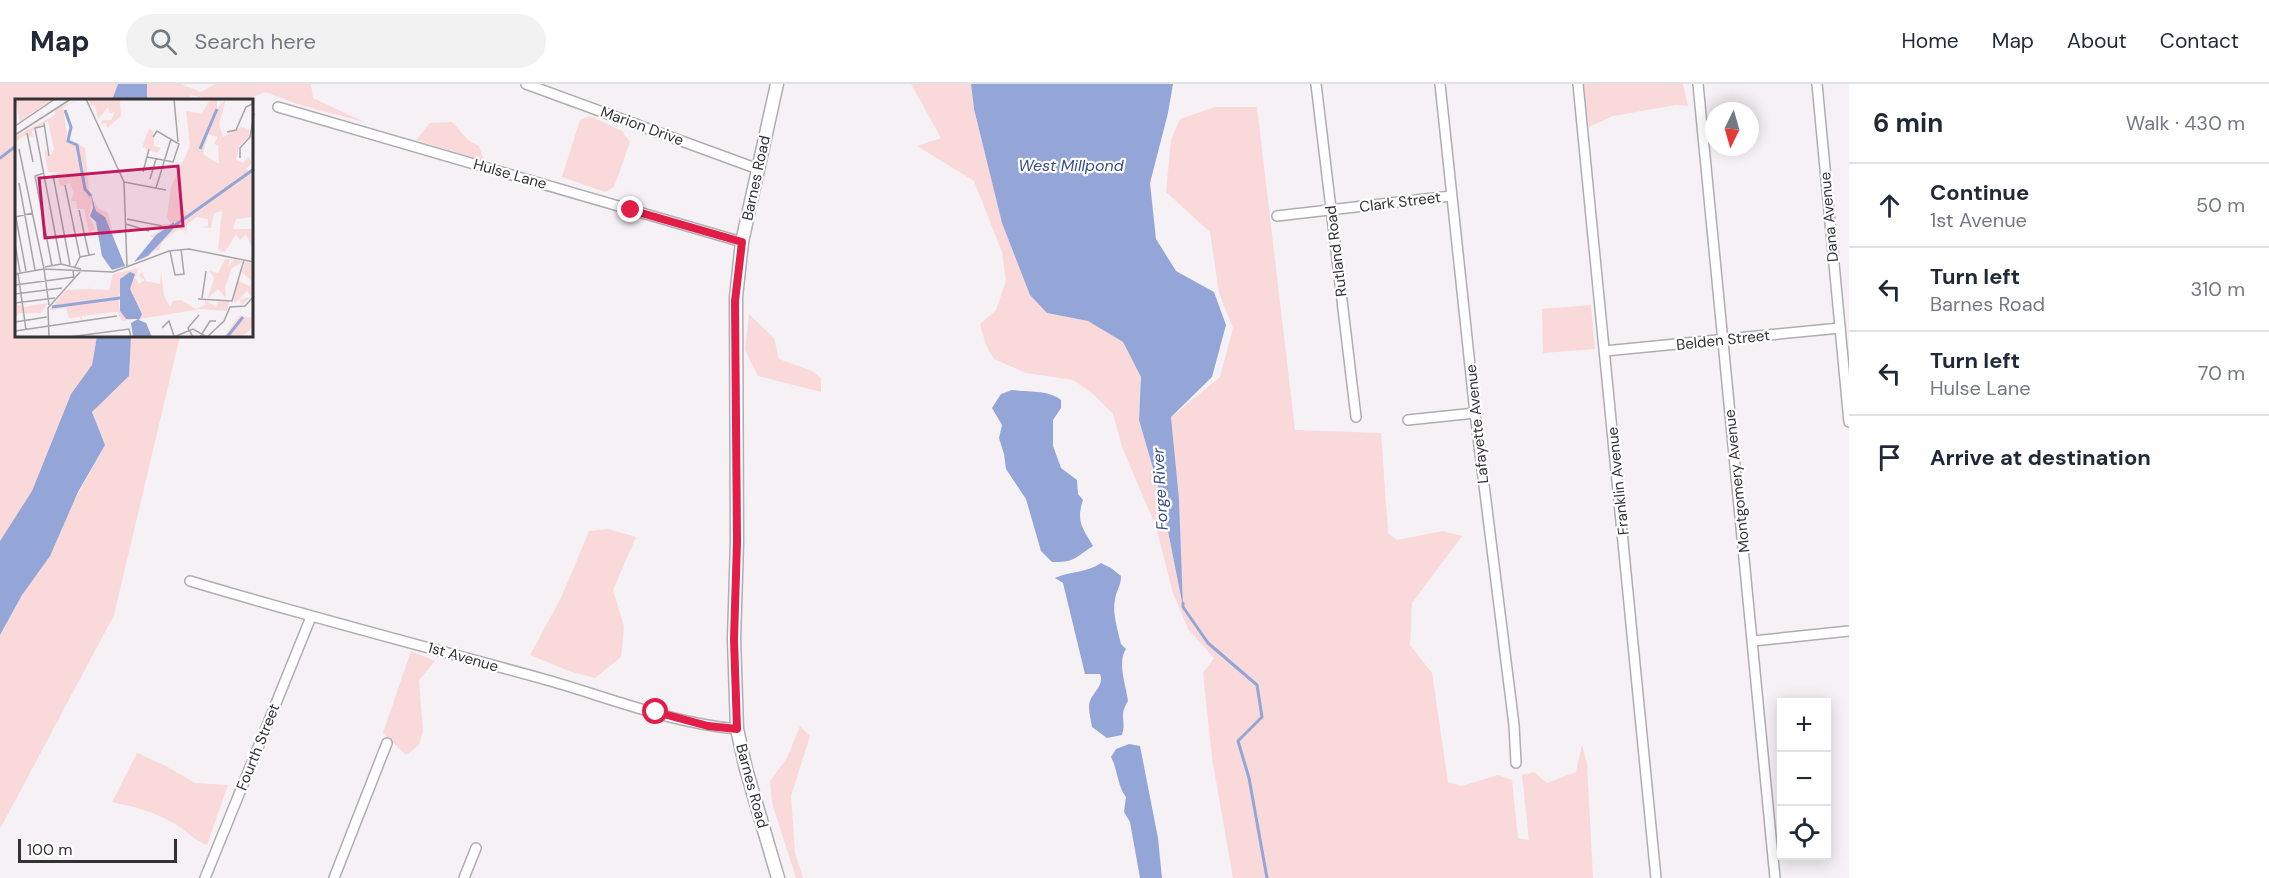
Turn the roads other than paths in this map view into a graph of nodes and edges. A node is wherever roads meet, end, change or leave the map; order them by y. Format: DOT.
graph roads {
  1 [pos="526,84"];
  2 [pos="777,84"];
  3 [pos="1316,84"];
  4 [pos="1440,84"];
  5 [pos="1578,84"];
  6 [pos="1698,84"];
  7 [pos="1817,84"];
  8 [pos="278,107"];
  9 [pos="758,169"];
  10 [pos="1451,196"];
  11 [pos="1332,211"];
  12 [pos="1277,216"];
  13 [pos="742,242"];
  14 [pos="1840,328"];
  15 [pos="1722,339"];
  16 [pos="1605,351"];
  17 [pos="1475,413"];
  18 [pos="1356,417"];
  19 [pos="1408,420"];
  20 [pos="1849,422"];
  21 [pos="190,581"];
  22 [pos="311,617"];
  23 [pos="1849,631"];
  24 [pos="1753,641"];
  25 [pos="737,729"];
  26 [pos="387,742"];
  27 [pos="1516,763"];
  28 [pos="476,848"];
  29 [pos="205,878"];
  30 [pos="334,878"];
  31 [pos="464,878"];
  32 [pos="778,878"];
  33 [pos="1656,878"];
  34 [pos="1775,878"];
  1 -- 9 [label="street, Marion Drive"];
  2 -- 9 [label="street, Barnes Road"];
  3 -- 11 [label="street, Rutland Road"];
  4 -- 10 [label="street, Lafayette Avenue"];
  5 -- 16 [label="street, Franklin Avenue"];
  6 -- 15 [label="street, Montgomery Avenue"];
  7 -- 14 [label="street, Dana Avenue"];
  8 -- 13 [label="street, Hulse Lane"];
  9 -- 13 [label="street, Barnes Road"];
  10 -- 11 [label="street, Clark Street"];
  10 -- 17 [label="street, Lafayette Avenue"];
  11 -- 12 [label="street, Clark Street"];
  11 -- 18 [label="street, Rutland Road"];
  13 -- 25 [label="street, Barnes Road"];
  14 -- 15 [label="street, Belden Street"];
  14 -- 20 [label="street, Dana Avenue"];
  15 -- 16 [label="street, Belden Street"];
  15 -- 24 [label="street, Montgomery Avenue"];
  16 -- 33 [label="street, Franklin Avenue"];
  17 -- 19 [label="street"];
  17 -- 27 [label="street, Lafayette Avenue"];
  21 -- 22 [label="street, 1st Avenue"];
  22 -- 25 [label="street, 1st Avenue"];
  22 -- 29 [label="street, Fourth Street"];
  23 -- 24 [label="street"];
  24 -- 34 [label="street, Montgomery Avenue"];
  25 -- 32 [label="street, Barnes Road"];
  26 -- 30 [label="street"];
  28 -- 31 [label="street"];
}
